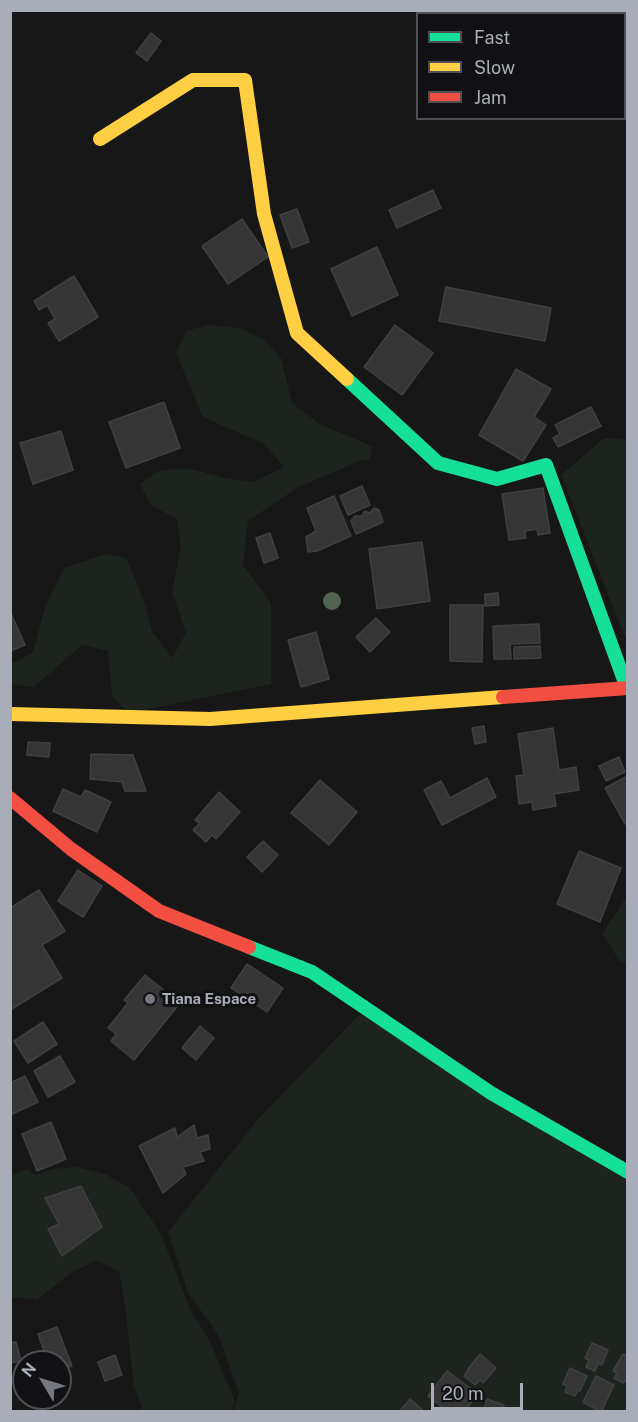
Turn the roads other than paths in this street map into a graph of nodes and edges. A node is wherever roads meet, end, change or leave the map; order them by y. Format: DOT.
graph roads {
  1 [pos="100,139"];
  2 [pos="627,688"];
  3 [pos="10,714"];
  4 [pos="10,798"];
  5 [pos="627,1172"];
  1 -- 2 [label="street"];
  2 -- 3 [label="street"];
  4 -- 5 [label="street"];
}
